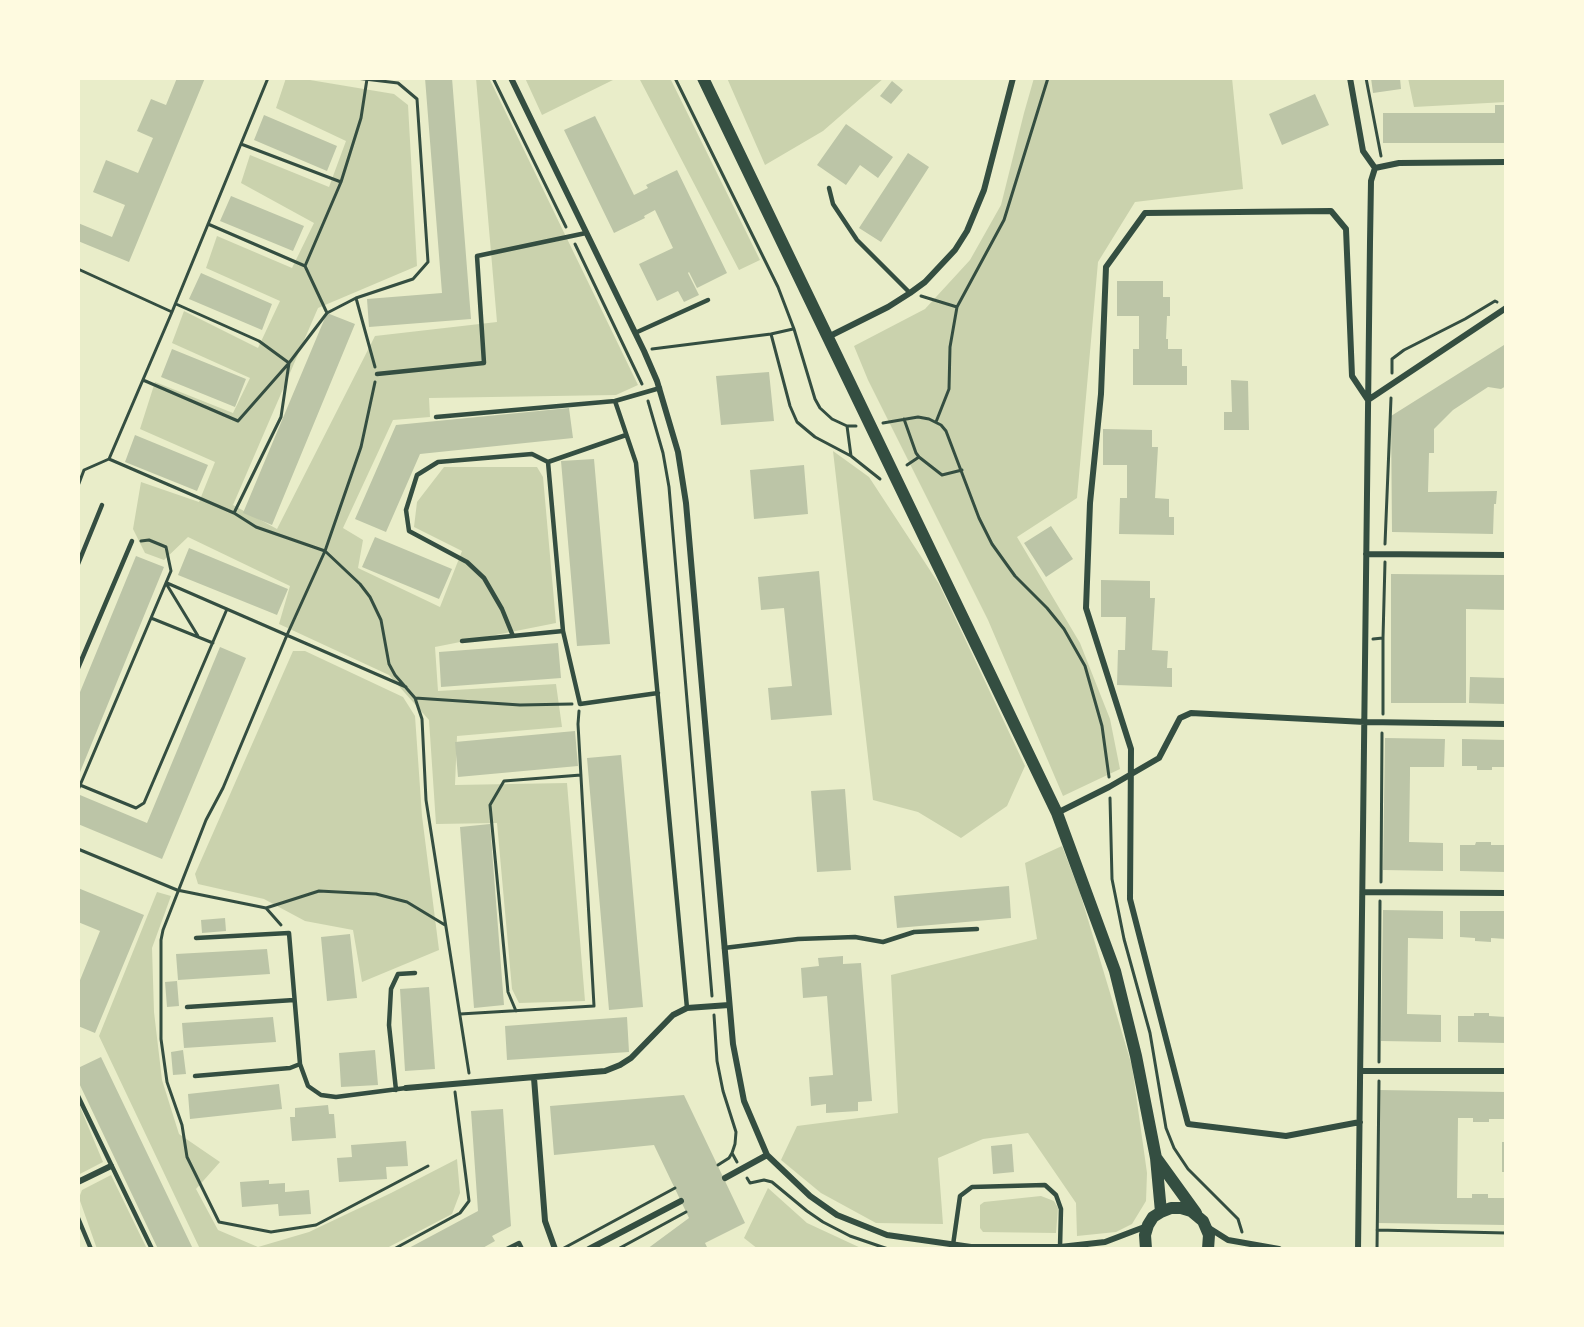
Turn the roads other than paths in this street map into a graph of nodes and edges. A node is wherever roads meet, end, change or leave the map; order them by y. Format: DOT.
graph roads {
  1 [pos="511,78"];
  2 [pos="703,78"];
  3 [pos="1013,78"];
  4 [pos="1350,78"];
  5 [pos="1506,162"];
  6 [pos="1375,168"];
  7 [pos="829,188"];
  8 [pos="586,233"];
  9 [pos="910,293"];
  10 [pos="708,300"];
  11 [pos="1503,306"];
  12 [pos="635,333"];
  13 [pos="828,337"];
  14 [pos="377,374"];
  15 [pos="660,388"];
  16 [pos="1368,400"];
  17 [pos="615,401"];
  18 [pos="436,417"];
  19 [pos="626,435"];
  20 [pos="548,462"];
  21 [pos="102,505"];
  22 [pos="132,541"];
  23 [pos="1366,554"];
  24 [pos="1506,555"];
  25 [pos="78,564"];
  26 [pos="563,631"];
  27 [pos="513,636"];
  28 [pos="462,641"];
  29 [pos="78,668"];
  30 [pos="658,693"];
  31 [pos="1365,722"];
  32 [pos="1506,724"];
  33 [pos="1130,775"];
  34 [pos="1057,813"];
  35 [pos="1363,892"];
  36 [pos="1506,893"];
  37 [pos="976,929"];
  38 [pos="196,938"];
  39 [pos="724,948"];
  40 [pos="415,973"];
  41 [pos="294,999"];
  42 [pos="729,1005"];
  43 [pos="188,1007"];
  44 [pos="687,1008"];
  45 [pos="300,1064"];
  46 [pos="1361,1071"];
  47 [pos="1506,1071"];
  48 [pos="195,1076"];
  49 [pos="534,1078"];
  50 [pos="406,1088"];
  51 [pos="396,1090"];
  52 [pos="78,1096"];
  53 [pos="1360,1122"];
  54 [pos="767,1155"];
  55 [pos="1156,1158"];
  56 [pos="111,1166"];
  57 [pos="724,1178"];
  58 [pos="78,1182"];
  59 [pos="681,1201"];
  60 [pos="1161,1212"];
  61 [pos="78,1218"];
  62 [pos="1203,1221"];
  63 [pos="1148,1225"];
  64 [pos="953,1245"];
  65 [pos="1060,1247"];
  66 [pos="91,1249"];
  67 [pos="152,1249"];
  68 [pos="507,1249"];
  69 [pos="522,1249"];
  70 [pos="555,1249"];
  71 [pos="589,1249"];
  72 [pos="1069,1249"];
  73 [pos="1146,1249"];
  74 [pos="1208,1249"];
  75 [pos="1279,1249"];
  76 [pos="1358,1249"];
  1 -- 8 [label="street"];
  2 -- 13 [label="main road"];
  3 -- 9 [label="street"];
  4 -- 6 [label="street"];
  5 -- 6 [label="street"];
  6 -- 16 [label="street"];
  7 -- 9 [label="lane"];
  8 -- 12 [label="street"];
  8 -- 14 [label="lane"];
  9 -- 13 [label="street"];
  10 -- 12 [label="lane"];
  11 -- 16 [label="street"];
  12 -- 15 [label="street"];
  13 -- 34 [label="main road"];
  15 -- 17 [label="lane"];
  15 -- 39 [label="street"];
  16 -- 23 [label="street"];
  16 -- 33 [label="street"];
  17 -- 18 [label="lane"];
  17 -- 19 [label="lane"];
  19 -- 20 [label="lane"];
  19 -- 30 [label="lane"];
  20 -- 26 [label="lane"];
  20 -- 27 [label="lane"];
  21 -- 25 [label="lane"];
  22 -- 29 [label="lane"];
  23 -- 24 [label="street"];
  23 -- 31 [label="street"];
  26 -- 27 [label="lane"];
  26 -- 30 [label="lane"];
  27 -- 28 [label="lane"];
  30 -- 44 [label="lane"];
  31 -- 32 [label="street"];
  31 -- 33 [label="street"];
  31 -- 35 [label="street"];
  33 -- 34 [label="street"];
  33 -- 53 [label="street"];
  34 -- 55 [label="main road"];
  35 -- 36 [label="street"];
  35 -- 46 [label="street"];
  37 -- 39 [label="lane"];
  38 -- 41 [label="lane"];
  39 -- 42 [label="street"];
  40 -- 51 [label="lane"];
  41 -- 43 [label="lane"];
  41 -- 45 [label="lane"];
  42 -- 44 [label="street"];
  42 -- 54 [label="street"];
  44 -- 49 [label="street"];
  45 -- 48 [label="lane"];
  45 -- 51 [label="lane"];
  46 -- 47 [label="street"];
  46 -- 53 [label="street"];
  49 -- 50 [label="street"];
  49 -- 70 [label="street"];
  50 -- 51 [label="lane"];
  52 -- 56 [label="lane"];
  53 -- 76 [label="street"];
  54 -- 57 [label="street"];
  54 -- 64 [label="street"];
  55 -- 60 [label="main road"];
  55 -- 62 [label="main road"];
  56 -- 58 [label="street"];
  56 -- 67 [label="lane"];
  59 -- 71 [label="street"];
  60 -- 62 [label="main road"];
  60 -- 63 [label="main road"];
  61 -- 66 [label="lane"];
  62 -- 74 [label="main road"];
  62 -- 75 [label="street"];
  63 -- 65 [label="street"];
  63 -- 73 [label="main road"];
  64 -- 65 [label="street"];
  64 -- 65 [label="lane"];
  65 -- 72 [label="street"];
  68 -- 69 [label="lane"];
}
